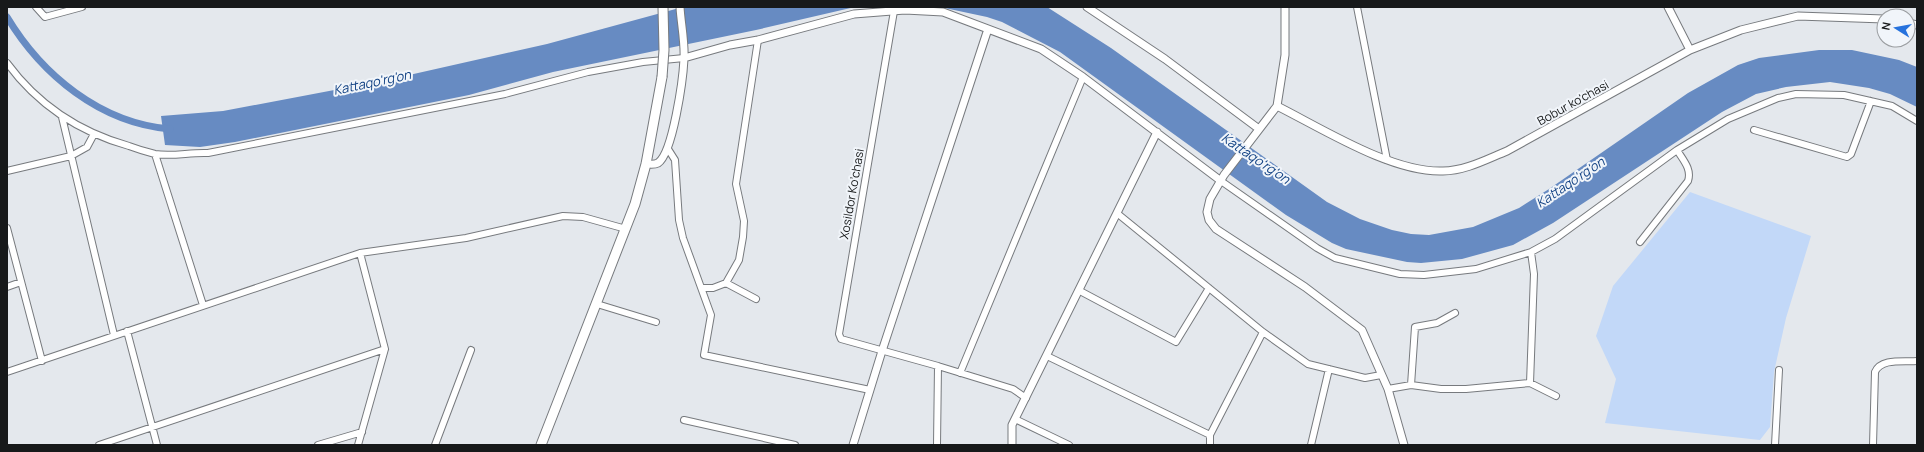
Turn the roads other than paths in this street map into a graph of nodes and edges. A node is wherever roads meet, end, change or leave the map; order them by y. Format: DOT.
graph roads {
  1 [pos="36,7"];
  2 [pos="82,7"];
  3 [pos="663,7"];
  4 [pos="680,7"];
  5 [pos="1285,7"];
  6 [pos="1357,7"];
  7 [pos="1668,7"];
  8 [pos="1093,8"];
  9 [pos="894,11"];
  10 [pos="1876,19"];
  11 [pos="988,29"];
  12 [pos="758,40"];
  13 [pos="1690,50"];
  14 [pos="684,55"];
  15 [pos="7,63"];
  16 [pos="1083,77"];
  17 [pos="1871,101"];
  18 [pos="1277,106"];
  19 [pos="62,117"];
  20 [pos="1917,121"];
  21 [pos="1259,129"];
  22 [pos="1754,130"];
  23 [pos="1157,132"];
  24 [pos="94,134"];
  25 [pos="668,148"];
  26 [pos="1677,150"];
  27 [pos="155,154"];
  28 [pos="71,156"];
  29 [pos="1387,160"];
  30 [pos="646,164"];
  31 [pos="7,172"];
  32 [pos="1223,178"];
  33 [pos="1118,214"];
  34 [pos="7,228"];
  35 [pos="626,229"];
  36 [pos="1640,242"];
  37 [pos="1531,252"];
  38 [pos="360,253"];
  39 [pos="21,282"];
  40 [pos="726,283"];
  41 [pos="7,286"];
  42 [pos="702,288"];
  43 [pos="1209,288"];
  44 [pos="1080,291"];
  45 [pos="756,299"];
  46 [pos="597,304"];
  47 [pos="203,305"];
  48 [pos="1455,313"];
  49 [pos="656,322"];
  50 [pos="127,331"];
  51 [pos="1263,332"];
  52 [pos="114,335"];
  53 [pos="385,349"];
  54 [pos="471,350"];
  55 [pos="882,352"];
  56 [pos="1047,356"];
  57 [pos="1917,361"];
  58 [pos="42,362"];
  59 [pos="938,366"];
  60 [pos="1330,369"];
  61 [pos="1779,370"];
  62 [pos="7,372"];
  63 [pos="960,373"];
  64 [pos="1381,375"];
  65 [pos="1530,383"];
  66 [pos="1411,386"];
  67 [pos="1388,389"];
  68 [pos="870,390"];
  69 [pos="1556,396"];
  70 [pos="1026,398"];
  71 [pos="684,420"];
  72 [pos="1015,420"];
  73 [pos="153,426"];
  74 [pos="362,432"];
  75 [pos="1210,435"];
  76 [pos="99,445"];
  77 [pos="157,445"];
  78 [pos="318,445"];
  79 [pos="358,445"];
  80 [pos="436,445"];
  81 [pos="541,445"];
  82 [pos="795,445"];
  83 [pos="853,445"];
  84 [pos="937,445"];
  85 [pos="1012,445"];
  86 [pos="1069,445"];
  87 [pos="1210,445"];
  88 [pos="1311,445"];
  89 [pos="1404,445"];
  90 [pos="1775,445"];
  91 [pos="1873,445"];
  1 -- 2 [label="street"];
  3 -- 30 [label="main road, bridge"];
  4 -- 14 [label="street"];
  5 -- 18 [label="street"];
  6 -- 29 [label="street"];
  7 -- 13 [label="street"];
  8 -- 21 [label="street"];
  9 -- 11 [label="street"];
  9 -- 12 [label="street"];
  9 -- 55 [label="street, Xosildor Ko’chasi"];
  10 -- 13 [label="street, Bobur ko'chasi"];
  11 -- 16 [label="street"];
  11 -- 55 [label="street"];
  12 -- 14 [label="street"];
  12 -- 40 [label="street"];
  13 -- 29 [label="street, Bobur ko'chasi"];
  14 -- 25 [label="street"];
  14 -- 27 [label="street"];
  15 -- 19 [label="street"];
  16 -- 23 [label="street"];
  16 -- 63 [label="street"];
  17 -- 20 [label="street"];
  17 -- 22 [label="street"];
  17 -- 26 [label="street"];
  18 -- 21 [label="street"];
  18 -- 29 [label="street, Bobur ko'chasi"];
  19 -- 24 [label="street"];
  19 -- 28 [label="street"];
  21 -- 32 [label="street"];
  23 -- 32 [label="street"];
  23 -- 33 [label="street"];
  24 -- 27 [label="street"];
  24 -- 28 [label="street"];
  25 -- 30 [label="street"];
  25 -- 42 [label="street"];
  26 -- 36 [label="street"];
  26 -- 37 [label="street"];
  27 -- 47 [label="street"];
  28 -- 31 [label="street"];
  28 -- 52 [label="street"];
  30 -- 35 [label="main road"];
  32 -- 37 [label="street"];
  32 -- 64 [label="street"];
  33 -- 43 [label="street"];
  33 -- 44 [label="street"];
  34 -- 39 [label="street"];
  35 -- 38 [label="street"];
  35 -- 46 [label="main road"];
  37 -- 65 [label="street"];
  38 -- 47 [label="street"];
  38 -- 53 [label="street"];
  39 -- 41 [label="street"];
  39 -- 58 [label="street"];
  40 -- 42 [label="street"];
  40 -- 45 [label="street"];
  42 -- 68 [label="street"];
  43 -- 44 [label="street"];
  43 -- 51 [label="street"];
  44 -- 56 [label="street"];
  46 -- 49 [label="street"];
  46 -- 81 [label="main road"];
  47 -- 50 [label="street"];
  48 -- 66 [label="street"];
  50 -- 52 [label="street"];
  50 -- 73 [label="street"];
  51 -- 60 [label="street"];
  51 -- 75 [label="street"];
  52 -- 58 [label="street"];
  53 -- 73 [label="street"];
  53 -- 74 [label="street"];
  54 -- 80 [label="street"];
  55 -- 59 [label="street"];
  55 -- 68 [label="street"];
  56 -- 70 [label="street"];
  56 -- 75 [label="street"];
  57 -- 91 [label="street"];
  58 -- 62 [label="street"];
  59 -- 63 [label="street"];
  59 -- 84 [label="street"];
  60 -- 64 [label="street"];
  60 -- 88 [label="street"];
  61 -- 90 [label="street"];
  63 -- 70 [label="street"];
  64 -- 67 [label="street"];
  65 -- 66 [label="street"];
  65 -- 69 [label="street"];
  66 -- 67 [label="street"];
  67 -- 89 [label="street"];
  68 -- 83 [label="street"];
  70 -- 72 [label="street"];
  71 -- 82 [label="street"];
  72 -- 85 [label="street"];
  72 -- 86 [label="street"];
  73 -- 76 [label="street"];
  73 -- 77 [label="street"];
  74 -- 78 [label="street"];
  74 -- 79 [label="street"];
  75 -- 87 [label="street"];
}
